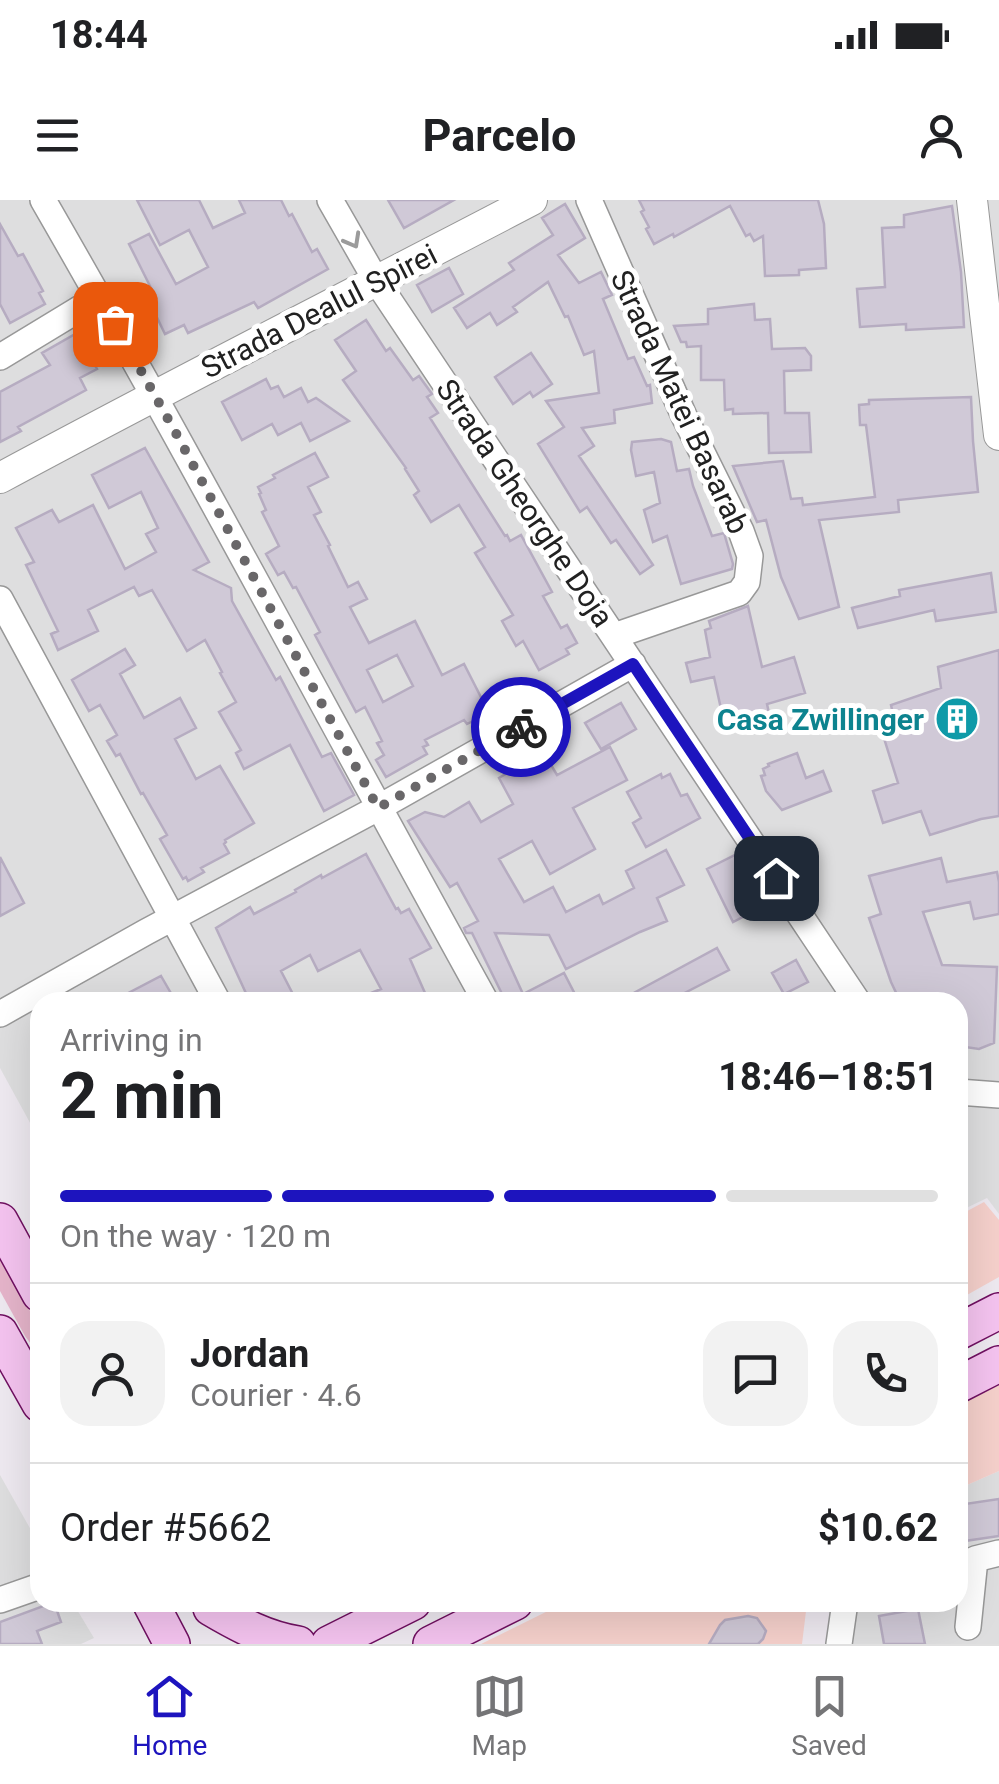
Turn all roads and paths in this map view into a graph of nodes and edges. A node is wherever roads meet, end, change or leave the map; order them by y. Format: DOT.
graph roads {
  1 [pos="43,200"];
  2 [pos="330,200"];
  3 [pos="532,200"];
  4 [pos="589,200"];
  5 [pos="972,200"];
  6 [pos="376,282"];
  7 [pos="99,297"];
  8 [pos="0,356"];
  9 [pos="154,396"];
  10 [pos="999,435"];
  11 [pos="0,478"];
  12 [pos="0,599"];
  13 [pos="614,636"];
  14 [pos="633,664"];
  15 [pos="378,808"];
  16 [pos="172,918"];
  17 [pos="39,992"];
  18 [pos="213,992"];
  19 [pos="480,992"];
  20 [pos="851,992"];
  21 [pos="30,997"];
  22 [pos="0,1014"];
  23 [pos="968,1093"];
  24 [pos="999,1095"];
  25 [pos="0,1221"];
  26 [pos="30,1276"];
  27 [pos="999,1311"];
  28 [pos="968,1327"];
  29 [pos="0,1333"];
  30 [pos="999,1364"];
  31 [pos="968,1379"];
  32 [pos="30,1386"];
  33 [pos="999,1553"];
  34 [pos="30,1590"];
  35 [pos="0,1600"];
  36 [pos="155,1612"];
  37 [pos="214,1612"];
  38 [pos="222,1612"];
  39 [pos="392,1612"];
  40 [pos="495,1612"];
  41 [pos="844,1612"];
  42 [pos="968,1627"];
  43 [pos="172,1644"];
  44 [pos="231,1644"];
  45 [pos="298,1644"];
  46 [pos="329,1644"];
  47 [pos="431,1644"];
  48 [pos="839,1644"];
  1 -- 7 [label="street"];
  2 -- 6 [label="street, Strada Gheorghe Doja, one-way"];
  3 -- 6 [label="street, Strada Dealul Spirei"];
  4 -- 13 [label="street, Strada Matei Basarab"];
  5 -- 10 [label="street"];
  6 -- 9 [label="street, Strada Dealul Spirei"];
  6 -- 13 [label="street, Strada Gheorghe Doja"];
  7 -- 8 [label="street"];
  7 -- 9 [label="street"];
  9 -- 11 [label="street, Strada Dealul Spirei"];
  9 -- 15 [label="street"];
  12 -- 16 [label="street"];
  13 -- 14 [label="street, Strada Gheorghe Doja"];
  14 -- 15 [label="street"];
  14 -- 20 [label="street, Strada Gheorghe Doja"];
  15 -- 16 [label="street"];
  15 -- 19 [label="street"];
  16 -- 17 [label="street"];
  16 -- 18 [label="street"];
  21 -- 22 [label="street"];
  23 -- 24 [label="street"];
  25 -- 26 [label="main road"];
  27 -- 28 [label="main road"];
  29 -- 32 [label="main road"];
  30 -- 31 [label="main road"];
  33 -- 42 [label="street"];
  34 -- 35 [label="street"];
  36 -- 43 [label="main road"];
  37 -- 44 [label="main road"];
  38 -- 45 [label="main road"];
  39 -- 46 [label="main road"];
  40 -- 47 [label="main road"];
  41 -- 48 [label="street"];
}
